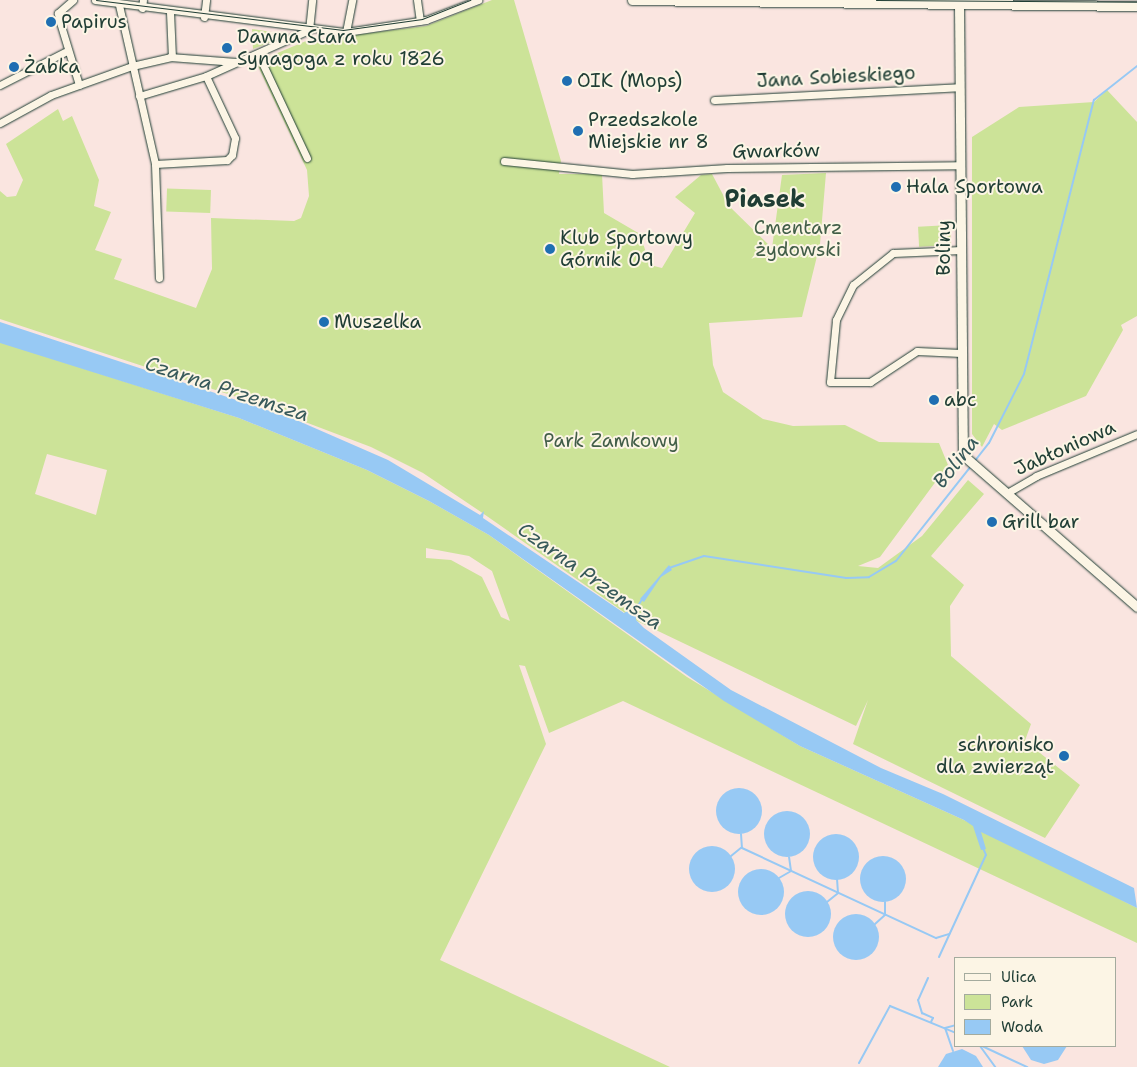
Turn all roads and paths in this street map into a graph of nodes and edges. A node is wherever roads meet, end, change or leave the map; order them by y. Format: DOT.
graph roads {
  1 [pos="73,0"];
  2 [pos="94,0"];
  3 [pos="143,0"];
  4 [pos="206,0"];
  5 [pos="312,0"];
  6 [pos="352,0"];
  7 [pos="417,0"];
  8 [pos="478,0"];
  9 [pos="632,0"];
  10 [pos="119,5"];
  11 [pos="959,5"];
  12 [pos="1137,6"];
  13 [pos="142,8"];
  14 [pos="170,12"];
  15 [pos="204,17"];
  16 [pos="420,21"];
  17 [pos="308,30"];
  18 [pos="346,32"];
  19 [pos="65,52"];
  20 [pos="258,54"];
  21 [pos="172,56"];
  22 [pos="236,62"];
  23 [pos="132,66"];
  24 [pos="206,76"];
  25 [pos="79,84"];
  26 [pos="0,85"];
  27 [pos="960,87"];
  28 [pos="139,96"];
  29 [pos="714,100"];
  30 [pos="0,123"];
  31 [pos="307,158"];
  32 [pos="504,161"];
  33 [pos="154,164"];
  34 [pos="960,165"];
  35 [pos="960,250"];
  36 [pos="159,278"];
  37 [pos="961,353"];
  38 [pos="1137,434"];
  39 [pos="1007,493"];
  40 [pos="1137,607"];
  1 -- 19 [label="street"];
  2 -- 10 [label="street"];
  3 -- 13 [label="street"];
  4 -- 15 [label="street"];
  5 -- 17 [label="street"];
  6 -- 18 [label="street"];
  7 -- 16 [label="street"];
  8 -- 16 [label="street"];
  9 -- 11 [label="street"];
  10 -- 13 [label="street"];
  10 -- 23 [label="street"];
  11 -- 12 [label="street"];
  11 -- 27 [label="street, Boliny"];
  13 -- 14 [label="street"];
  14 -- 15 [label="street"];
  14 -- 21 [label="street"];
  15 -- 17 [label="street"];
  16 -- 18 [label="street"];
  17 -- 18 [label="street"];
  17 -- 20 [label="street"];
  19 -- 25 [label="street"];
  19 -- 26 [label="street"];
  20 -- 22 [label="street"];
  20 -- 31 [label="street"];
  21 -- 22 [label="street"];
  21 -- 23 [label="street"];
  22 -- 24 [label="street"];
  23 -- 25 [label="street"];
  23 -- 28 [label="street"];
  24 -- 28 [label="street"];
  24 -- 33 [label="street"];
  25 -- 30 [label="street"];
  27 -- 29 [label="street, Jana Sobieskiego"];
  27 -- 34 [label="street, Boliny"];
  28 -- 33 [label="street"];
  32 -- 34 [label="street, Gwarków"];
  33 -- 36 [label="street"];
  34 -- 35 [label="street, Boliny"];
  35 -- 37 [label="street, Boliny"];
  35 -- 37 [label="street"];
  37 -- 39 [label="street, Boliny"];
  38 -- 39 [label="street, Jabłoniowa"];
  39 -- 40 [label="street"];
}
